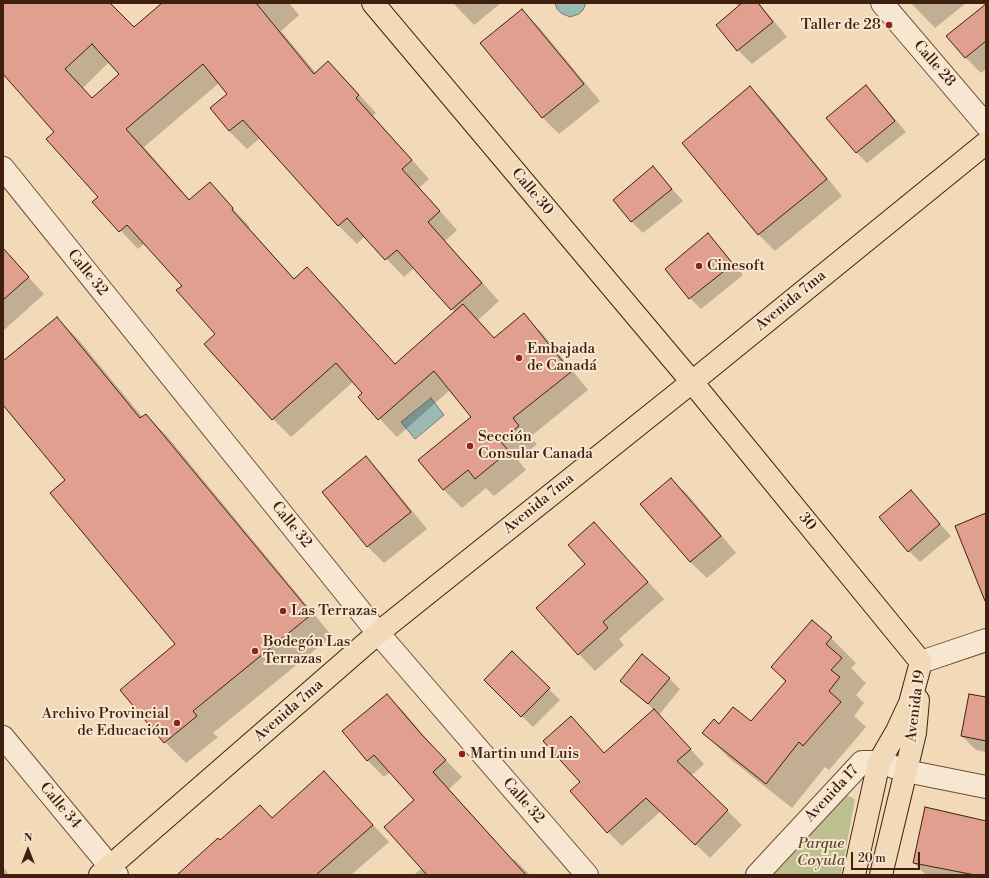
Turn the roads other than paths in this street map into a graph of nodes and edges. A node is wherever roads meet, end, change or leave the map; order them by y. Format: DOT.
graph roads {
  1 [pos="372,3"];
  2 [pos="882,3"];
  3 [pos="986,124"];
  4 [pos="986,143"];
  5 [pos="3,168"];
  6 [pos="692,382"];
  7 [pos="378,633"];
  8 [pos="986,640"];
  9 [pos="921,662"];
  10 [pos="3,737"];
  11 [pos="879,762"];
  12 [pos="906,771"];
  13 [pos="986,787"];
  14 [pos="109,872"];
  15 [pos="587,875"];
  16 [pos="757,875"];
  17 [pos="854,875"];
  18 [pos="881,875"];
  1 -- 6 [label="main road, Calle 30"];
  2 -- 3 [label="street, Calle 28"];
  4 -- 6 [label="main road, Avenida 7ma"];
  5 -- 7 [label="street, Calle 32"];
  6 -- 7 [label="main road, Avenida 7ma"];
  6 -- 9 [label="main road, 30"];
  7 -- 14 [label="main road, Avenida 7ma"];
  7 -- 15 [label="street, Calle 32"];
  8 -- 9 [label="street"];
  9 -- 11 [label="main road, Avenida 19"];
  9 -- 12 [label="main road, Avenida 19"];
  10 -- 14 [label="street, Calle 34"];
  11 -- 12 [label="street"];
  11 -- 16 [label="street, Avenida 17"];
  11 -- 17 [label="main road, Avenida 19"];
  12 -- 13 [label="street"];
  12 -- 18 [label="main road, Avenida 19"];
}
